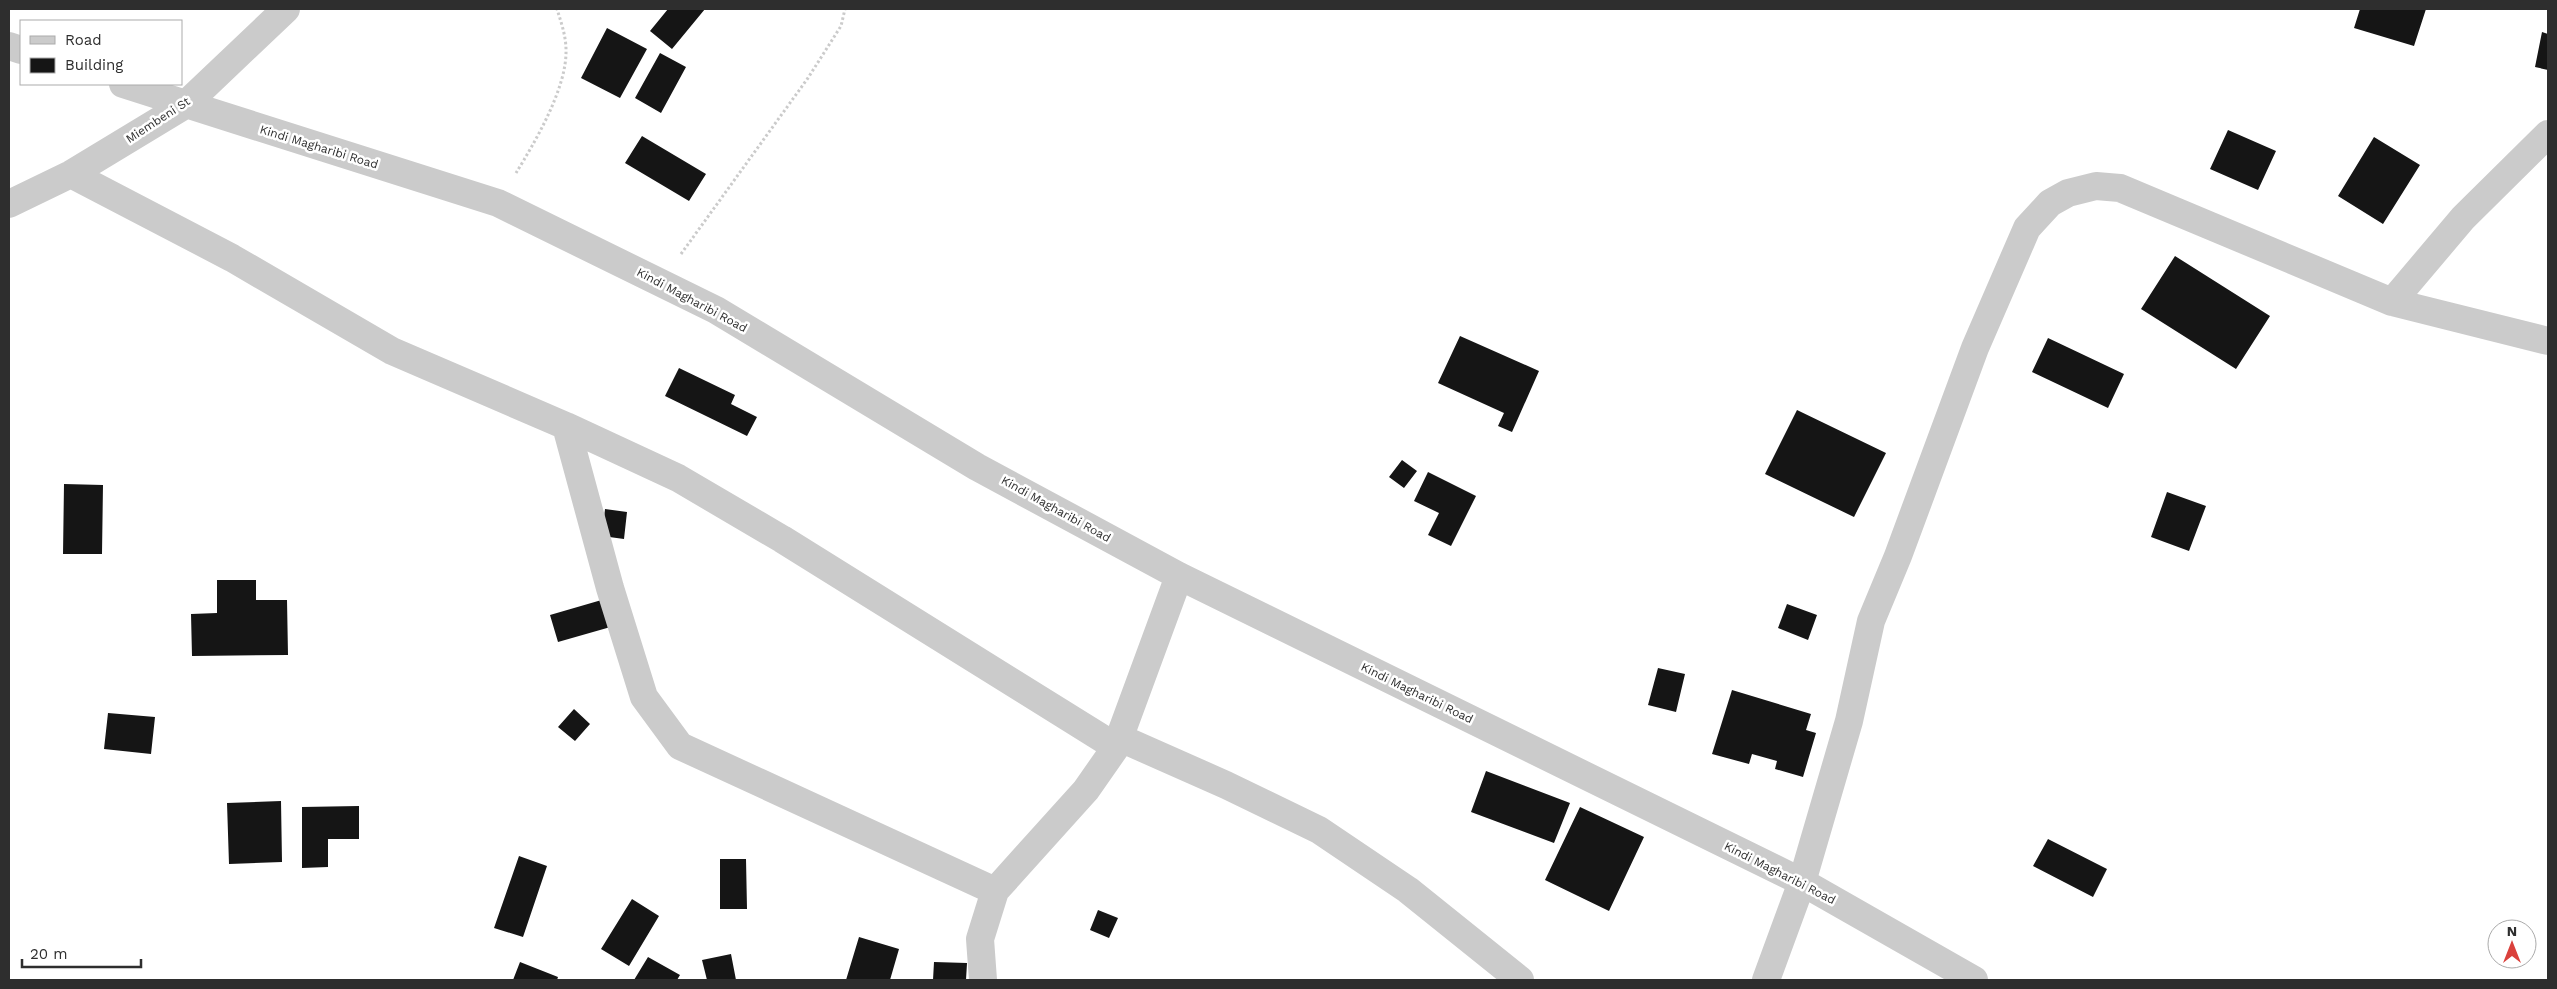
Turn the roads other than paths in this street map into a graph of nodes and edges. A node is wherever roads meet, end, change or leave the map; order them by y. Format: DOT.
graph roads {
  1 [pos="286,9"];
  2 [pos="125,85"];
  3 [pos="186,105"];
  4 [pos="2548,134"];
  5 [pos="71,174"];
  6 [pos="9,204"];
  7 [pos="2392,302"];
  8 [pos="2548,341"];
  9 [pos="566,426"];
  10 [pos="1179,576"];
  11 [pos="1118,742"];
  12 [pos="1802,882"];
  13 [pos="995,891"];
  14 [pos="983,980"];
  15 [pos="1520,980"];
  16 [pos="1766,980"];
  17 [pos="1974,980"];
  1 -- 3 [label="street, Miembeni St"];
  2 -- 3 [label="street, Kindi Magharibi Road"];
  3 -- 5 [label="street, Miembeni St"];
  3 -- 10 [label="street, Kindi Magharibi Road"];
  4 -- 7 [label="street"];
  5 -- 6 [label="street, Miembeni St"];
  5 -- 9 [label="street"];
  7 -- 8 [label="street"];
  7 -- 12 [label="street"];
  9 -- 11 [label="street"];
  9 -- 13 [label="street"];
  10 -- 11 [label="street"];
  10 -- 12 [label="street, Kindi Magharibi Road"];
  11 -- 13 [label="street"];
  11 -- 15 [label="street"];
  12 -- 16 [label="street"];
  12 -- 17 [label="street, Kindi Magharibi Road"];
  13 -- 14 [label="street"];
}
